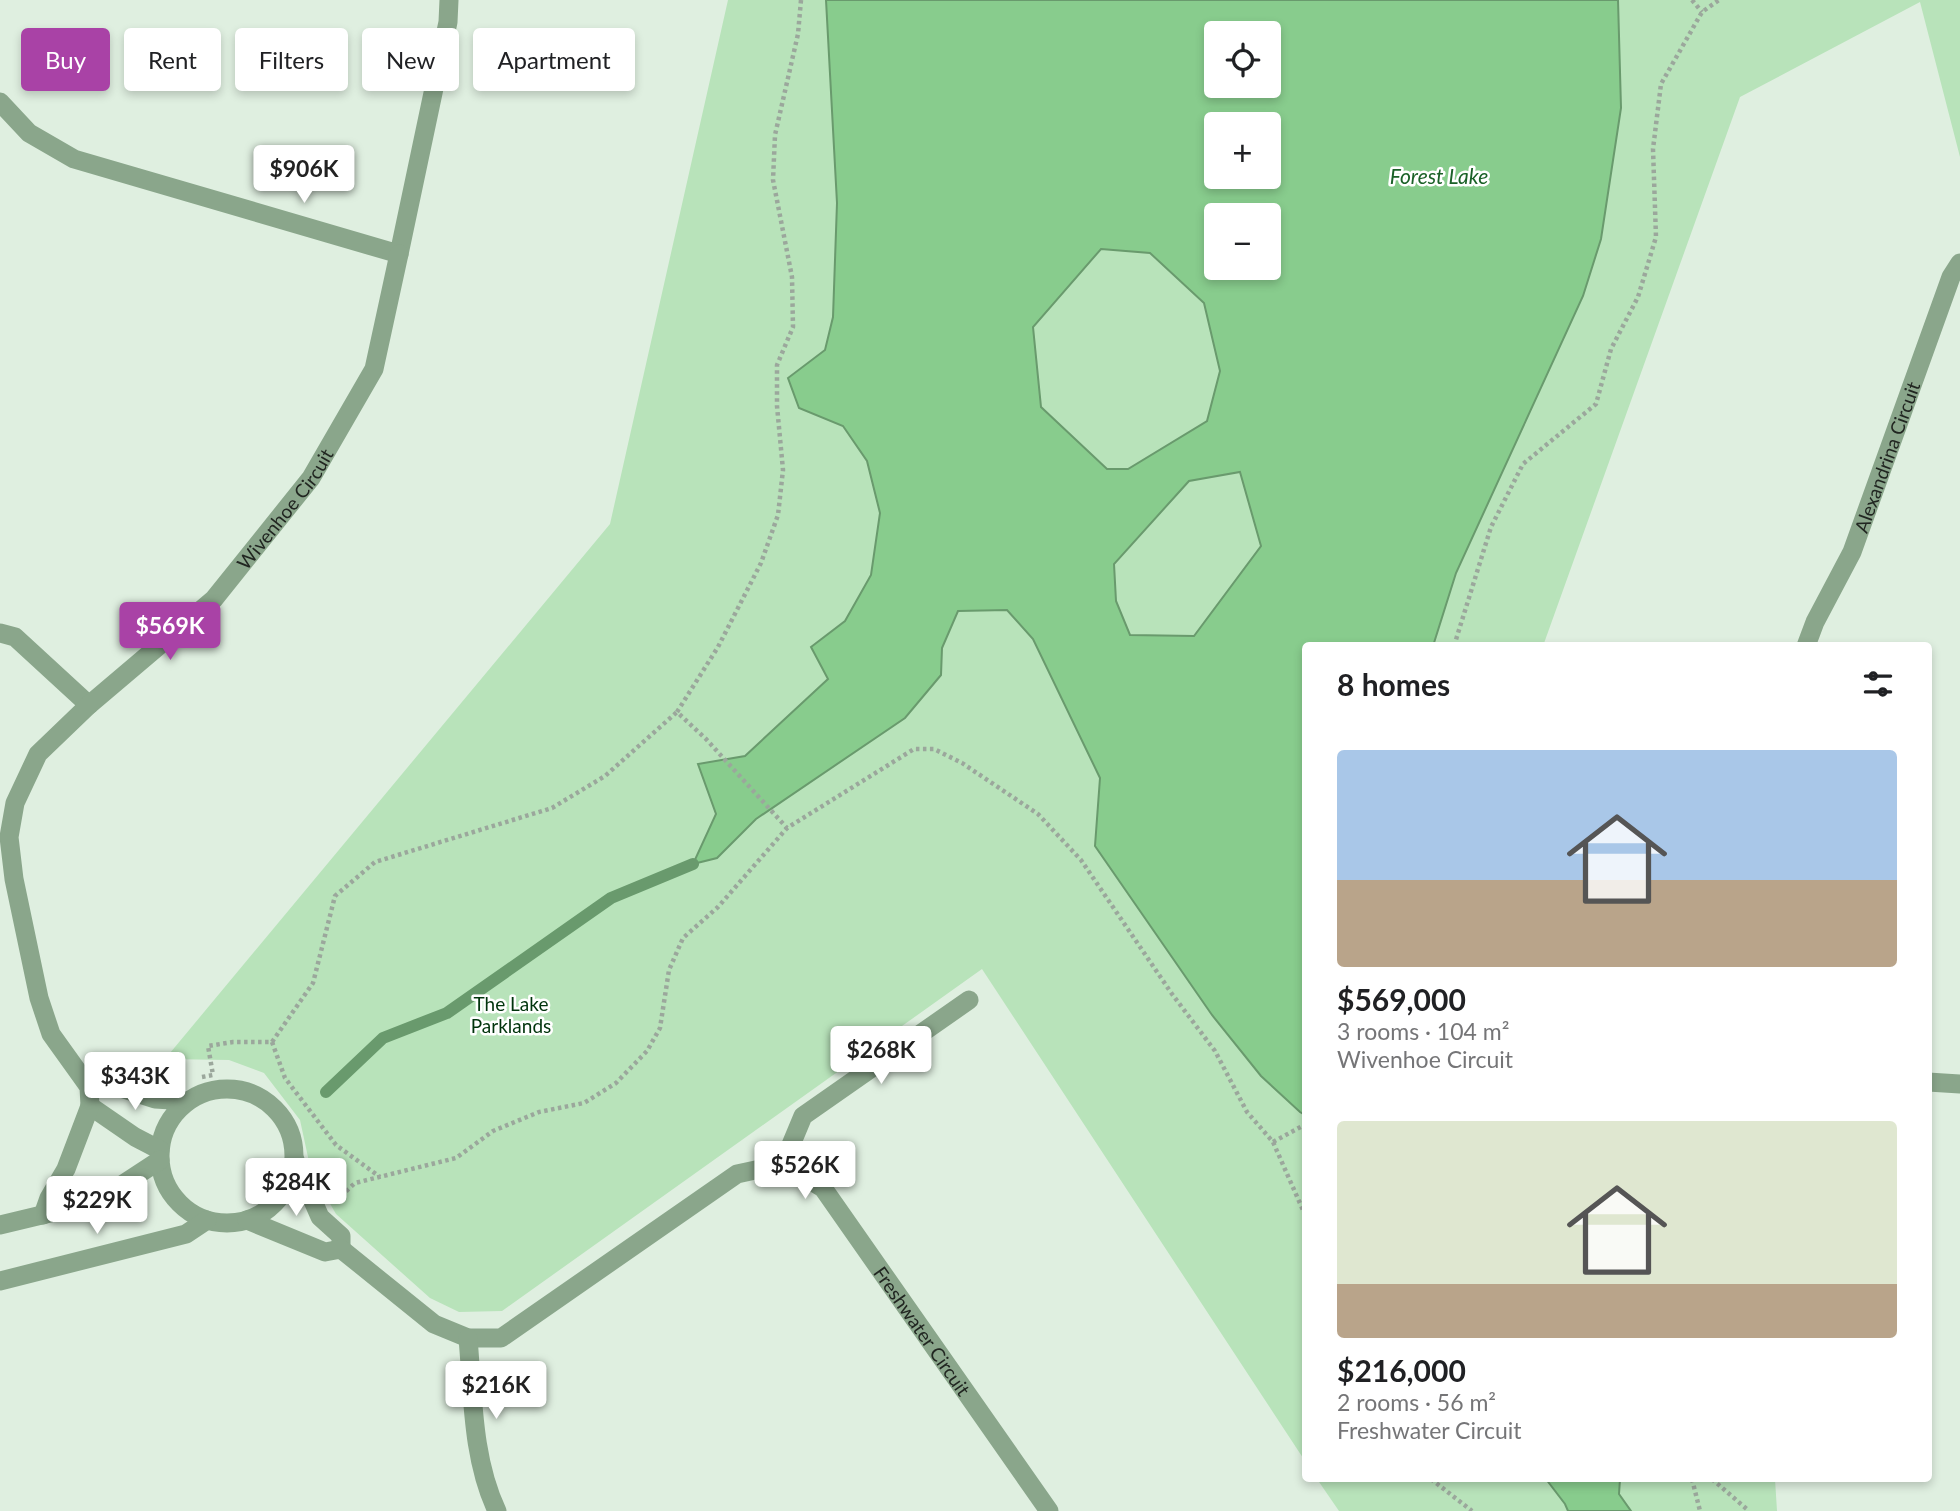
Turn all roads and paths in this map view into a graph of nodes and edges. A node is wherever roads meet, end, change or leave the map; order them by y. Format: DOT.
graph roads {
  1 [pos="449,0"];
  2 [pos="800,0"];
  3 [pos="1692,0"];
  4 [pos="1719,0"];
  5 [pos="1702,12"];
  6 [pos="0,102"];
  7 [pos="399,254"];
  8 [pos="1960,263"];
  9 [pos="0,633"];
  10 [pos="1455,642"];
  11 [pos="1808,642"];
  12 [pos="89,705"];
  13 [pos="677,712"];
  14 [pos="787,828"];
  15 [pos="969,1000"];
  16 [pos="272,1042"];
  17 [pos="201,1077"];
  18 [pos="1932,1082"];
  19 [pos="1960,1084"];
  20 [pos="89,1096"];
  21 [pos="188,1101"];
  22 [pos="1302,1126"];
  23 [pos="1273,1142"];
  24 [pos="160,1155"];
  25 [pos="295,1160"];
  26 [pos="783,1164"];
  27 [pos="380,1177"];
  28 [pos="1302,1208"];
  29 [pos="43,1215"];
  30 [pos="320,1217"];
  31 [pos="207,1220"];
  32 [pos="247,1220"];
  33 [pos="0,1226"];
  34 [pos="341,1249"];
  35 [pos="0,1281"];
  36 [pos="468,1339"];
  37 [pos="1435,1482"];
  38 [pos="1693,1482"];
  39 [pos="1715,1482"];
  40 [pos="497,1511"];
  41 [pos="1049,1511"];
  42 [pos="1472,1511"];
  43 [pos="1700,1511"];
  44 [pos="1749,1511"];
  1 -- 7 [label="street, Wivenhoe Circuit"];
  2 -- 13 [label="path"];
  3 -- 5 [label="path"];
  4 -- 5 [label="path"];
  5 -- 10 [label="path"];
  6 -- 7 [label="street"];
  7 -- 12 [label="street, Wivenhoe Circuit"];
  8 -- 11 [label="street, Alexandrina Circuit"];
  9 -- 12 [label="street"];
  12 -- 20 [label="street, Wivenhoe Circuit"];
  13 -- 14 [label="path"];
  13 -- 16 [label="path"];
  14 -- 23 [label="path"];
  14 -- 27 [label="path"];
  15 -- 26 [label="street"];
  16 -- 17 [label="path"];
  16 -- 27 [label="path"];
  18 -- 19 [label="street"];
  20 -- 21 [label="street"];
  20 -- 24 [label="street, Wivenhoe Circuit"];
  20 -- 29 [label="street"];
  21 -- 24 [label="street"];
  21 -- 25 [label="street"];
  22 -- 23 [label="path"];
  23 -- 28 [label="path"];
  24 -- 29 [label="street"];
  24 -- 31 [label="street"];
  25 -- 30 [label="street"];
  25 -- 32 [label="street"];
  26 -- 36 [label="street"];
  26 -- 41 [label="street, Freshwater Circuit"];
  27 -- 30 [label="path"];
  29 -- 33 [label="street"];
  30 -- 34 [label="street"];
  31 -- 32 [label="street"];
  31 -- 35 [label="street"];
  32 -- 34 [label="street"];
  34 -- 36 [label="street"];
  36 -- 40 [label="street"];
  37 -- 42 [label="path"];
  38 -- 43 [label="path"];
  39 -- 44 [label="path"];
}
